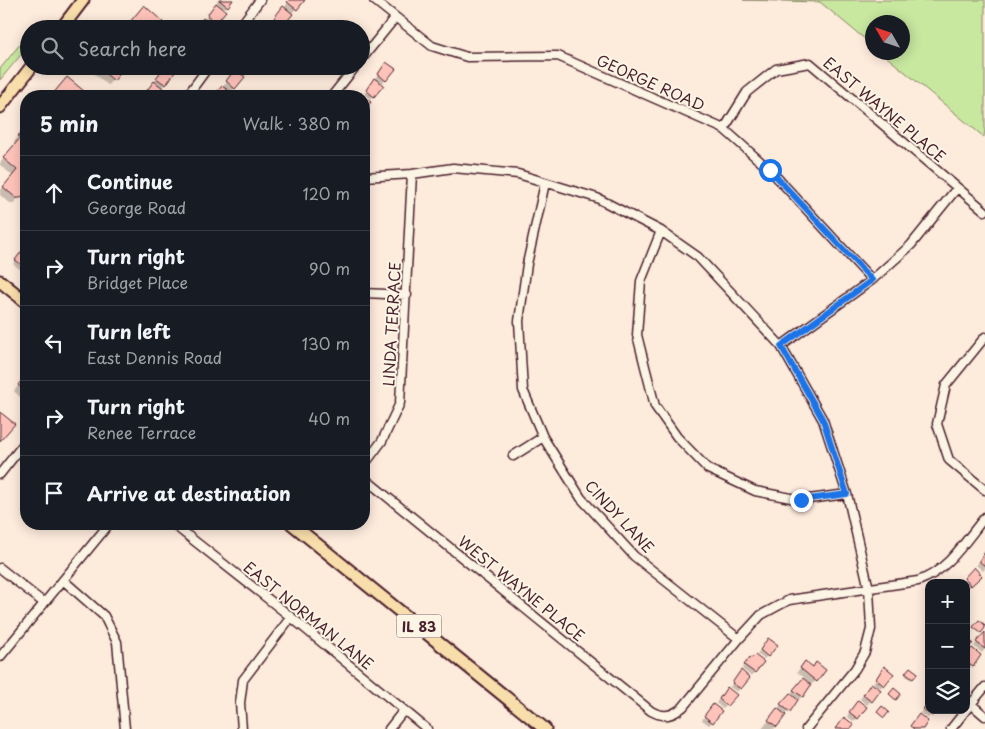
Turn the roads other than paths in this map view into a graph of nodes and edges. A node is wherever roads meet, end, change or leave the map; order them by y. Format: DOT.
graph roads {
  1 [pos="84,0"];
  2 [pos="260,0"];
  3 [pos="374,0"];
  4 [pos="395,18"];
  5 [pos="68,20"];
  6 [pos="245,20"];
  7 [pos="370,49"];
  8 [pos="25,75"];
  9 [pos="203,75"];
  10 [pos="349,75"];
  11 [pos="191,90"];
  12 [pos="337,90"];
  13 [pos="0,108"];
  14 [pos="724,129"];
  15 [pos="412,174"];
  16 [pos="370,177"];
  17 [pos="545,183"];
  18 [pos="957,188"];
  19 [pos="985,211"];
  20 [pos="661,231"];
  21 [pos="872,280"];
  22 [pos="0,281"];
  23 [pos="370,293"];
  24 [pos="407,295"];
  25 [pos="20,297"];
  26 [pos="985,337"];
  27 [pos="781,346"];
  28 [pos="543,437"];
  29 [pos="20,449"];
  30 [pos="513,456"];
  31 [pos="370,457"];
  32 [pos="0,474"];
  33 [pos="370,483"];
  34 [pos="985,490"];
  35 [pos="847,494"];
  36 [pos="985,517"];
  37 [pos="104,530"];
  38 [pos="181,530"];
  39 [pos="299,530"];
  40 [pos="0,568"];
  41 [pos="63,580"];
  42 [pos="869,589"];
  43 [pos="44,603"];
  44 [pos="291,617"];
  45 [pos="739,638"];
  46 [pos="0,658"];
  47 [pos="985,687"];
  48 [pos="970,706"];
  49 [pos="970,709"];
  50 [pos="404,710"];
  51 [pos="963,714"];
  52 [pos="985,716"];
  53 [pos="125,729"];
  54 [pos="242,729"];
  55 [pos="389,729"];
  56 [pos="427,729"];
  57 [pos="545,729"];
  58 [pos="806,729"];
  59 [pos="951,729"];
  1 -- 5 [label="main road"];
  2 -- 6 [label="street"];
  3 -- 4 [label="street, GEORGE ROAD"];
  4 -- 7 [label="street"];
  4 -- 14 [label="street, GEORGE ROAD"];
  8 -- 13 [label="main road"];
  9 -- 11 [label="street"];
  10 -- 12 [label="street"];
  14 -- 18 [label="street, EAST WAYNE PLACE"];
  14 -- 21 [label="street, GEORGE ROAD"];
  15 -- 16 [label="street"];
  15 -- 17 [label="street"];
  15 -- 24 [label="street, LINDA TERRACE"];
  17 -- 20 [label="street"];
  17 -- 28 [label="street, CINDY LANE"];
  18 -- 19 [label="street, EAST WAYNE PLACE"];
  18 -- 21 [label="street"];
  20 -- 27 [label="street"];
  20 -- 35 [label="street"];
  21 -- 27 [label="street"];
  22 -- 25 [label="main road"];
  23 -- 24 [label="street"];
  24 -- 31 [label="street, LINDA TERRACE"];
  26 -- 34 [label="street"];
  27 -- 35 [label="street"];
  28 -- 30 [label="street"];
  28 -- 45 [label="street, CINDY LANE"];
  29 -- 32 [label="street"];
  33 -- 45 [label="street, WEST WAYNE PLACE"];
  35 -- 42 [label="street"];
  36 -- 42 [label="street"];
  37 -- 41 [label="street"];
  38 -- 44 [label="street, EAST NORMAN LANE"];
  39 -- 57 [label="main road, IL 83"];
  40 -- 43 [label="street"];
  41 -- 43 [label="street"];
  41 -- 53 [label="street"];
  42 -- 45 [label="street"];
  42 -- 58 [label="street"];
  43 -- 46 [label="street"];
  44 -- 50 [label="street, EAST NORMAN LANE"];
  44 -- 54 [label="street"];
  47 -- 48 [label="street"];
  49 -- 52 [label="street"];
  50 -- 55 [label="street"];
  50 -- 56 [label="street, EAST NORMAN LANE"];
  51 -- 59 [label="street"];
}
